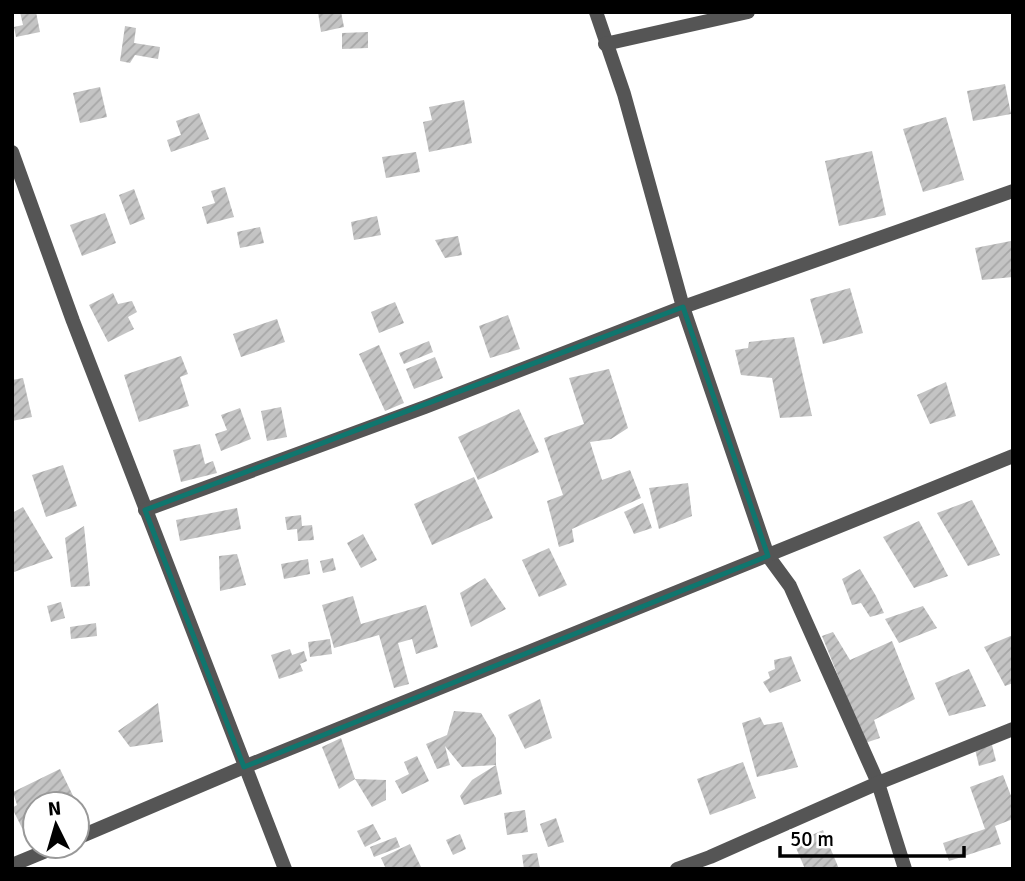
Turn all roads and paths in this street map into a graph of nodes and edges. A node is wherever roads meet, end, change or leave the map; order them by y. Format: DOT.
graph roads {
  1 [pos="596,12"];
  2 [pos="748,12"];
  3 [pos="605,44"];
  4 [pos="12,152"];
  5 [pos="1013,191"];
  6 [pos="683,307"];
  7 [pos="1013,456"];
  8 [pos="145,510"];
  9 [pos="768,556"];
  10 [pos="1013,729"];
  11 [pos="244,767"];
  12 [pos="878,783"];
  13 [pos="91,832"];
  14 [pos="285,869"];
  15 [pos="677,869"];
  16 [pos="905,869"];
  1 -- 3 [label="street"];
  2 -- 3 [label="street"];
  3 -- 6 [label="street"];
  4 -- 8 [label="street"];
  5 -- 6 [label="street"];
  6 -- 8 [label="street"];
  6 -- 9 [label="street"];
  7 -- 9 [label="street"];
  8 -- 11 [label="street"];
  9 -- 11 [label="street"];
  9 -- 12 [label="street"];
  10 -- 12 [label="street"];
  11 -- 13 [label="street"];
  11 -- 14 [label="street"];
  12 -- 15 [label="street"];
  12 -- 16 [label="street"];
}
